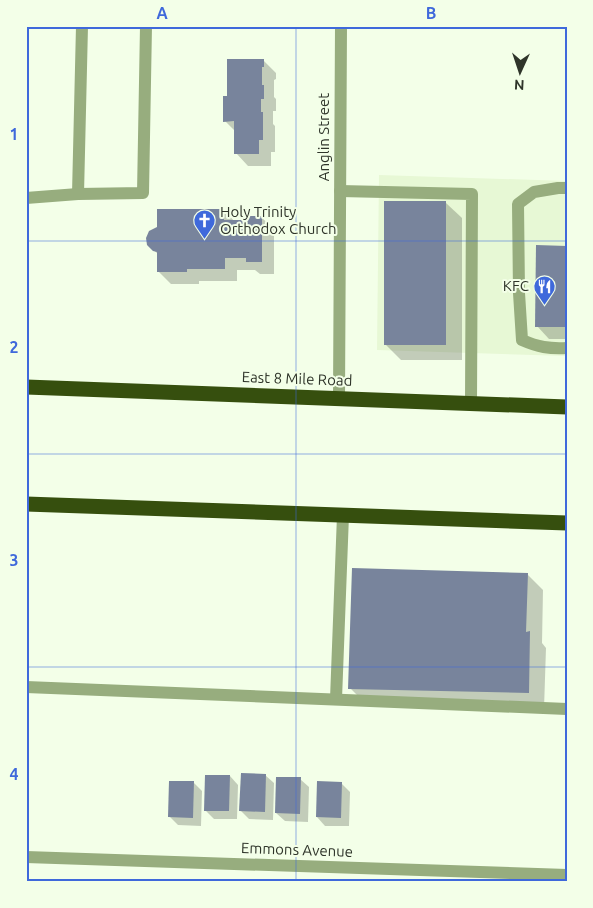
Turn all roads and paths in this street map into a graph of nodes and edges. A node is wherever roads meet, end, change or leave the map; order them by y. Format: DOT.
graph roads {
  1 [pos="82,26"];
  2 [pos="146,26"];
  3 [pos="341,26"];
  4 [pos="567,188"];
  5 [pos="340,190"];
  6 [pos="78,194"];
  7 [pos="26,198"];
  8 [pos="567,348"];
  9 [pos="26,387"];
  10 [pos="339,398"];
  11 [pos="471,403"];
  12 [pos="567,407"];
  13 [pos="26,504"];
  14 [pos="343,515"];
  15 [pos="567,523"];
  16 [pos="26,687"];
  17 [pos="336,700"];
  18 [pos="567,709"];
  19 [pos="26,857"];
  20 [pos="567,875"];
  1 -- 6 [label="street"];
  2 -- 6 [label="street"];
  3 -- 5 [label="street, Anglin Street"];
  4 -- 8 [label="street"];
  5 -- 10 [label="street, Anglin Street"];
  5 -- 11 [label="street"];
  6 -- 7 [label="street"];
  9 -- 10 [label="highway, East 8 Mile Road"];
  10 -- 11 [label="highway, East 8 Mile Road"];
  11 -- 12 [label="highway, East 8 Mile Road"];
  13 -- 14 [label="highway"];
  14 -- 15 [label="highway"];
  14 -- 17 [label="street"];
  16 -- 17 [label="street"];
  17 -- 18 [label="street"];
  19 -- 20 [label="street, Emmons Avenue"];
}
